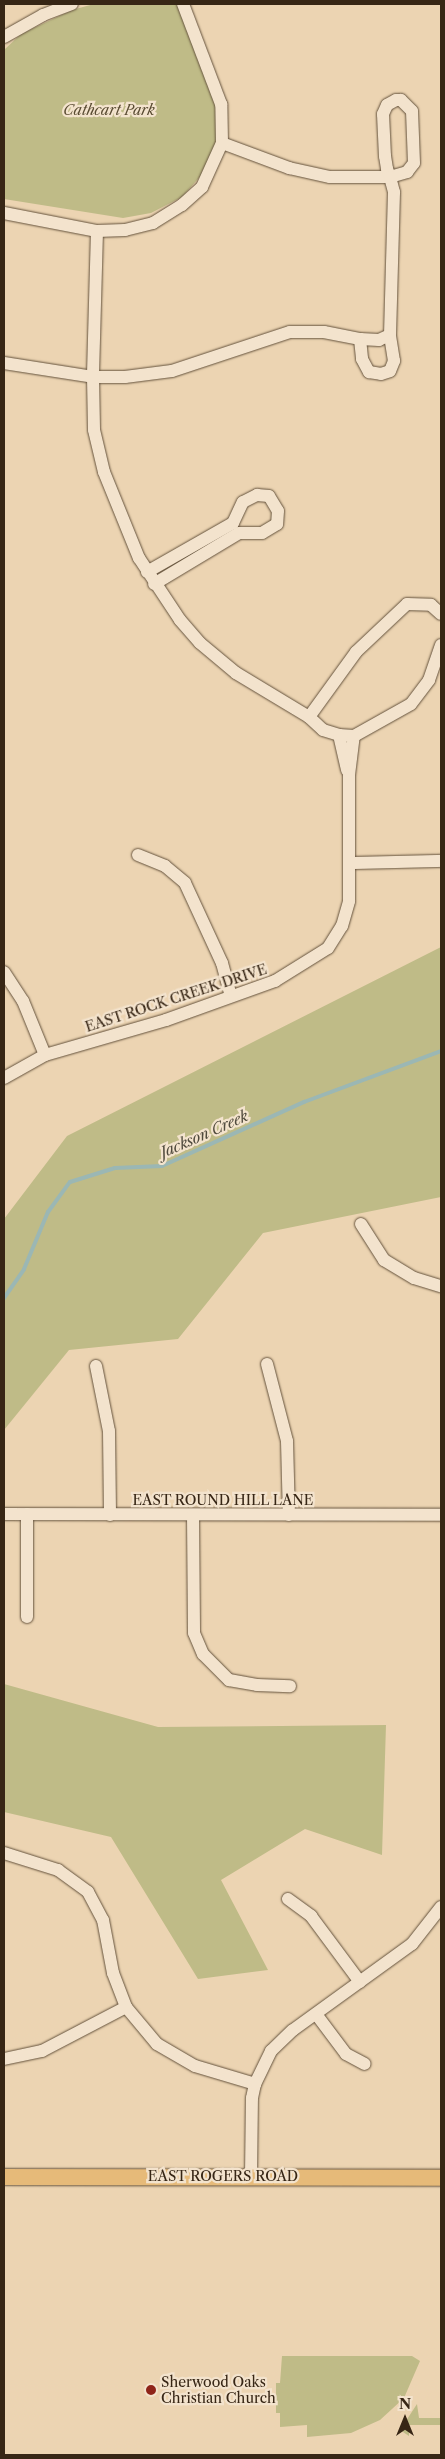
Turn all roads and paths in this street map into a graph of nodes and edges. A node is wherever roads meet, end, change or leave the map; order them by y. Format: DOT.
graph roads {
  1 [pos="72,4"];
  2 [pos="183,4"];
  3 [pos="6,33"];
  4 [pos="222,143"];
  5 [pos="390,177"];
  6 [pos="4,213"];
  7 [pos="98,231"];
  8 [pos="390,335"];
  9 [pos="360,339"];
  10 [pos="4,363"];
  11 [pos="93,376"];
  12 [pos="238,516"];
  13 [pos="247,532"];
  14 [pos="210,543"];
  15 [pos="147,572"];
  16 [pos="154,584"];
  17 [pos="441,614"];
  18 [pos="441,645"];
  19 [pos="309,718"];
  20 [pos="339,735"];
  21 [pos="354,736"];
  22 [pos="349,775"];
  23 [pos="138,855"];
  24 [pos="441,861"];
  25 [pos="350,863"];
  26 [pos="4,972"];
  27 [pos="231,996"];
  28 [pos="45,1055"];
  29 [pos="4,1078"];
  30 [pos="361,1224"];
  31 [pos="441,1286"];
  32 [pos="267,1364"];
  33 [pos="96,1366"];
  34 [pos="4,1514"];
  35 [pos="27,1514"];
  36 [pos="110,1514"];
  37 [pos="193,1515"];
  38 [pos="441,1515"];
  39 [pos="289,1516"];
  40 [pos="27,1616"];
  41 [pos="290,1686"];
  42 [pos="4,1853"];
  43 [pos="288,1899"];
  44 [pos="441,1907"];
  45 [pos="360,1982"];
  46 [pos="126,2007"];
  47 [pos="316,2014"];
  48 [pos="4,2059"];
  49 [pos="365,2064"];
  50 [pos="255,2084"];
  51 [pos="251,2176"];
  52 [pos="4,2177"];
  53 [pos="441,2178"];
  1 -- 3 [label="street"];
  2 -- 4 [label="street"];
  4 -- 5 [label="street"];
  4 -- 7 [label="street"];
  5 -- 5 [label="street"];
  5 -- 8 [label="street"];
  6 -- 7 [label="street"];
  7 -- 11 [label="street"];
  8 -- 9 [label="street"];
  8 -- 9 [label="street"];
  9 -- 11 [label="street"];
  10 -- 11 [label="street"];
  11 -- 15 [label="street"];
  12 -- 13 [label="street"];
  12 -- 13 [label="street"];
  12 -- 14 [label="street"];
  13 -- 14 [label="street"];
  14 -- 15 [label="street"];
  14 -- 16 [label="street"];
  15 -- 16 [label="street"];
  16 -- 19 [label="street"];
  17 -- 19 [label="street"];
  18 -- 21 [label="street"];
  19 -- 20 [label="street"];
  20 -- 21 [label="street"];
  20 -- 22 [label="street, EAST ROCK CREEK DRIVE"];
  21 -- 22 [label="street, EAST ROCK CREEK DRIVE"];
  22 -- 25 [label="street, EAST ROCK CREEK DRIVE"];
  23 -- 27 [label="street"];
  24 -- 25 [label="street"];
  25 -- 27 [label="street, EAST ROCK CREEK DRIVE"];
  26 -- 28 [label="street"];
  27 -- 28 [label="street, EAST ROCK CREEK DRIVE"];
  28 -- 29 [label="street, EAST ROCK CREEK DRIVE"];
  30 -- 31 [label="street"];
  32 -- 39 [label="street"];
  33 -- 36 [label="street"];
  34 -- 35 [label="street, EAST ROUND HILL LANE"];
  35 -- 36 [label="street, EAST ROUND HILL LANE"];
  35 -- 40 [label="street"];
  36 -- 37 [label="street, EAST ROUND HILL LANE"];
  37 -- 39 [label="street, EAST ROUND HILL LANE"];
  37 -- 41 [label="street"];
  38 -- 39 [label="street, EAST ROUND HILL LANE"];
  42 -- 46 [label="street"];
  43 -- 45 [label="street"];
  44 -- 45 [label="street"];
  45 -- 47 [label="street"];
  46 -- 48 [label="street"];
  46 -- 50 [label="street"];
  47 -- 49 [label="street"];
  47 -- 50 [label="street"];
  50 -- 51 [label="street"];
  51 -- 52 [label="main road, EAST ROGERS ROAD"];
  51 -- 53 [label="main road, EAST ROGERS ROAD"];
}
